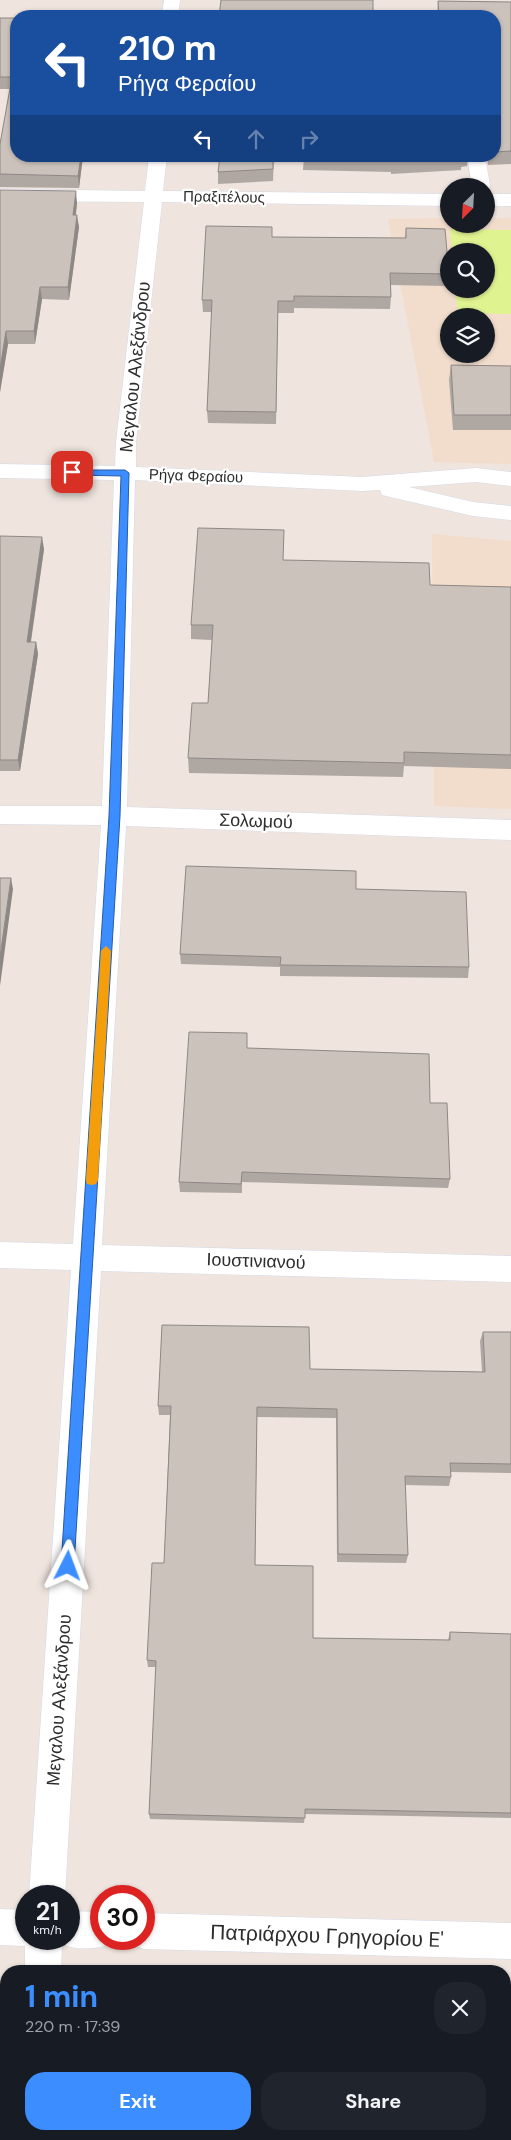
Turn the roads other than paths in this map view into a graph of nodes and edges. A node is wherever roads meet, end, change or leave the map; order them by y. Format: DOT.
graph roads {
  1 [pos="157,162"];
  2 [pos="477,162"];
  3 [pos="480,178"];
  4 [pos="0,194"];
  5 [pos="154,196"];
  6 [pos="440,200"];
  7 [pos="495,200"];
  8 [pos="511,200"];
  9 [pos="0,471"];
  10 [pos="125,473"];
  11 [pos="511,479"];
  12 [pos="362,484"];
  13 [pos="511,513"];
  14 [pos="0,814"];
  15 [pos="114,816"];
  16 [pos="511,830"];
  17 [pos="0,1255"];
  18 [pos="87,1256"];
  19 [pos="511,1269"];
  20 [pos="48,1885"];
  21 [pos="0,1927"];
  22 [pos="15,1928"];
  23 [pos="155,1931"];
  24 [pos="511,1941"];
  25 [pos="44,1950"];
  26 [pos="43,1965"];
  1 -- 5 [label="street, Μεγαλου Αλεξάνδρου"];
  2 -- 3 [label="street"];
  4 -- 5 [label="street, Πραξιτέλους"];
  5 -- 6 [label="street, Πραξιτέλους"];
  5 -- 10 [label="street, Μεγαλου Αλεξάνδρου"];
  7 -- 8 [label="street"];
  9 -- 10 [label="street, Ρήγα Φεραίου"];
  10 -- 12 [label="street, Ρήγα Φεραίου"];
  10 -- 15 [label="street, Μεγαλου Αλεξάνδρου"];
  11 -- 12 [label="street, Ρήγα Φεραίου"];
  12 -- 13 [label="street, Ρήγα Φεραίου"];
  14 -- 15 [label="street, Σολωμού"];
  15 -- 16 [label="street, Σολωμού"];
  15 -- 18 [label="street, Μεγαλου Αλεξάνδρου"];
  17 -- 18 [label="street, Ιουστινιανού"];
  18 -- 19 [label="street, Ιουστινιανού"];
  18 -- 20 [label="street, Μεγαλου Αλεξάνδρου"];
  21 -- 22 [label="street"];
  23 -- 24 [label="street, Πατριάρχου Γρηγορίου E'"];
  25 -- 26 [label="street"];
}
